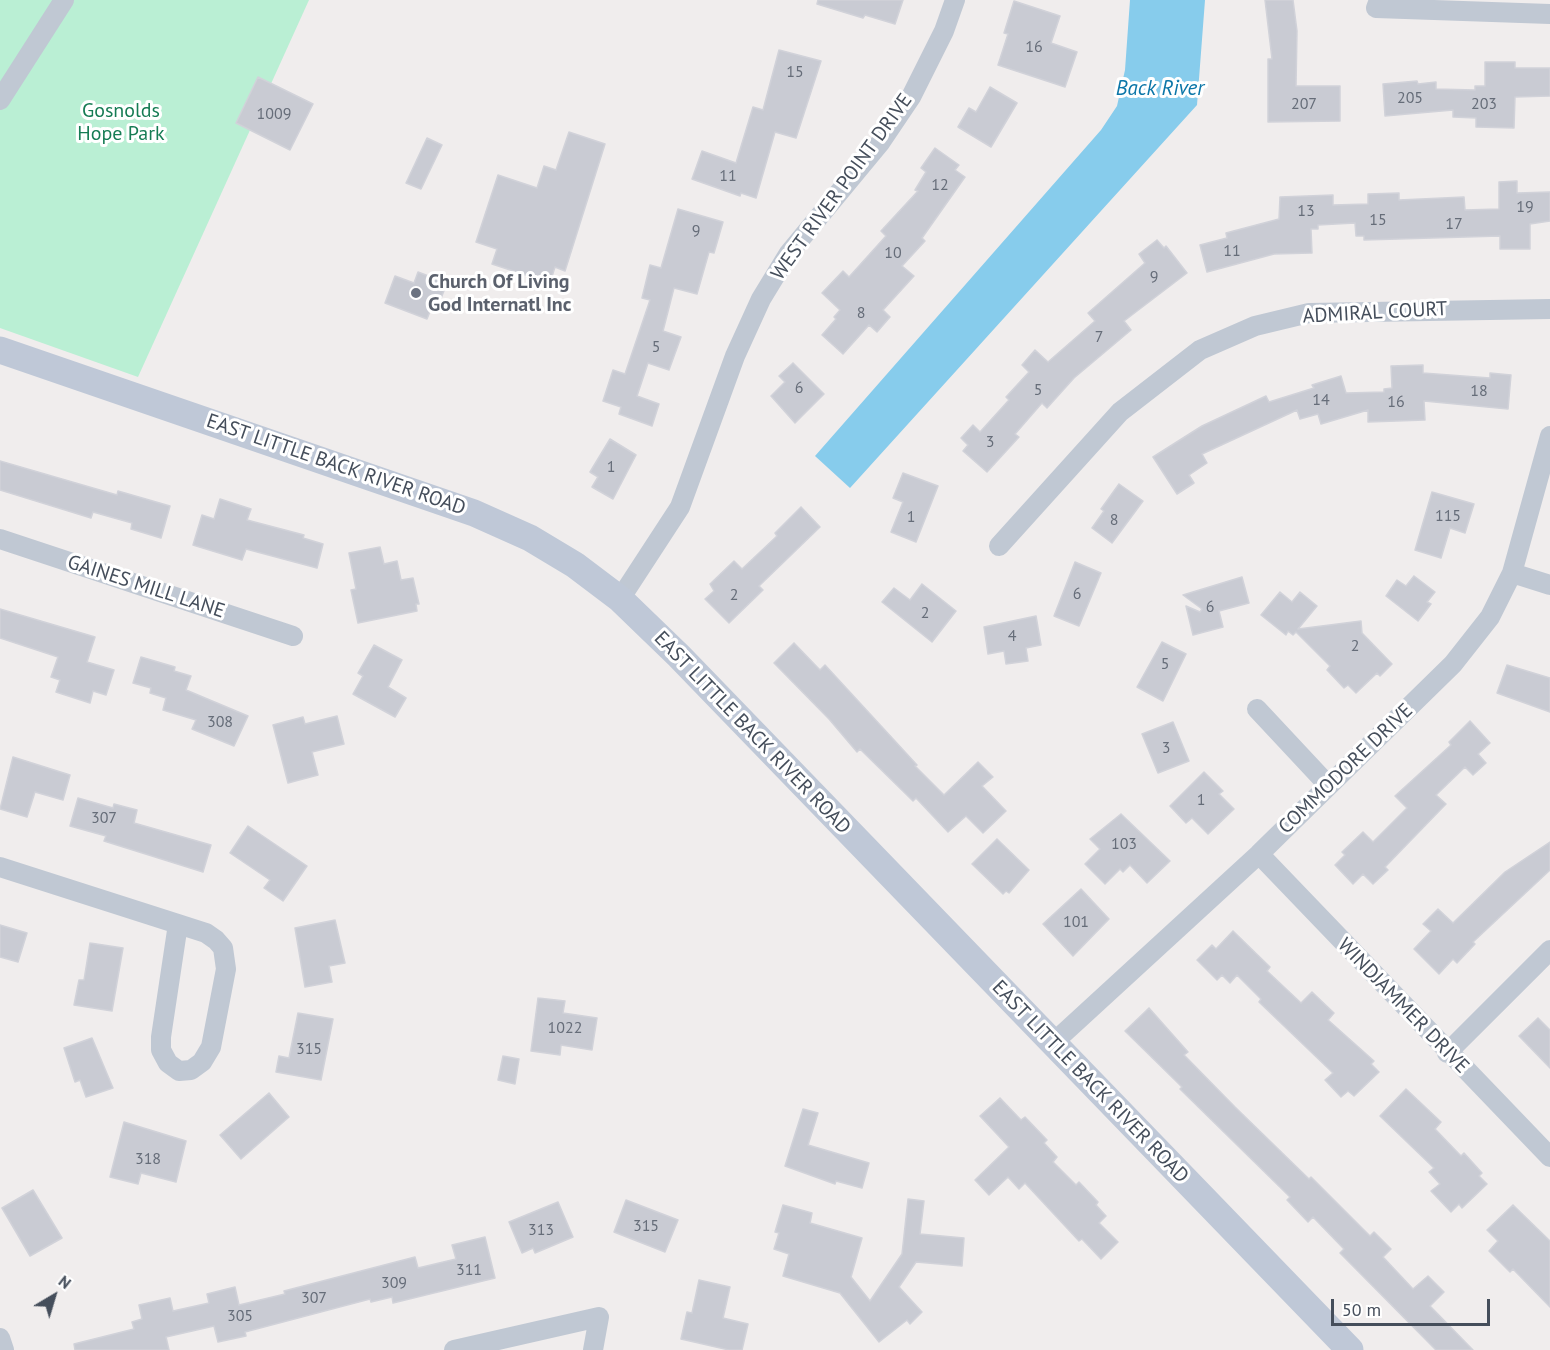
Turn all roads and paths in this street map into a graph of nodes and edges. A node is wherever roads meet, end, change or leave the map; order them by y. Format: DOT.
graph roads {
  1 [pos="64,0"];
  2 [pos="954,0"];
  3 [pos="1379,0"];
  4 [pos="1550,14"];
  5 [pos="0,100"];
  6 [pos="1550,309"];
  7 [pos="0,350"];
  8 [pos="1550,436"];
  9 [pos="0,539"];
  10 [pos="999,546"];
  11 [pos="1512,573"];
  12 [pos="1550,585"];
  13 [pos="620,598"];
  14 [pos="293,636"];
  15 [pos="1257,710"];
  16 [pos="1328,785"];
  17 [pos="1258,854"];
  18 [pos="0,867"];
  19 [pos="178,924"];
  20 [pos="1550,950"];
  21 [pos="1053,1044"];
  22 [pos="1447,1053"];
  23 [pos="1550,1157"];
  24 [pos="0,1338"];
  25 [pos="4,1350"];
  26 [pos="454,1350"];
  27 [pos="593,1350"];
  28 [pos="1350,1350"];
  1 -- 5 [label="street"];
  2 -- 13 [label="street, WEST RIVER POINT DRIVE"];
  3 -- 4 [label="street"];
  6 -- 10 [label="street, ADMIRAL COURT"];
  7 -- 13 [label="street, EAST LITTLE BACK RIVER ROAD"];
  8 -- 11 [label="street, COMMODORE DRIVE"];
  9 -- 14 [label="street, GAINES MILL LANE"];
  11 -- 12 [label="street"];
  11 -- 16 [label="street, COMMODORE DRIVE"];
  13 -- 21 [label="street, EAST LITTLE BACK RIVER ROAD"];
  15 -- 16 [label="street"];
  16 -- 17 [label="street, COMMODORE DRIVE"];
  17 -- 21 [label="street, COMMODORE DRIVE"];
  17 -- 22 [label="street, WINDJAMMER DRIVE"];
  18 -- 19 [label="street"];
  19 -- 19 [label="street"];
  20 -- 22 [label="street"];
  21 -- 28 [label="street, EAST LITTLE BACK RIVER ROAD"];
  22 -- 23 [label="street, WINDJAMMER DRIVE"];
  24 -- 25 [label="street"];
  26 -- 27 [label="street"];
}
